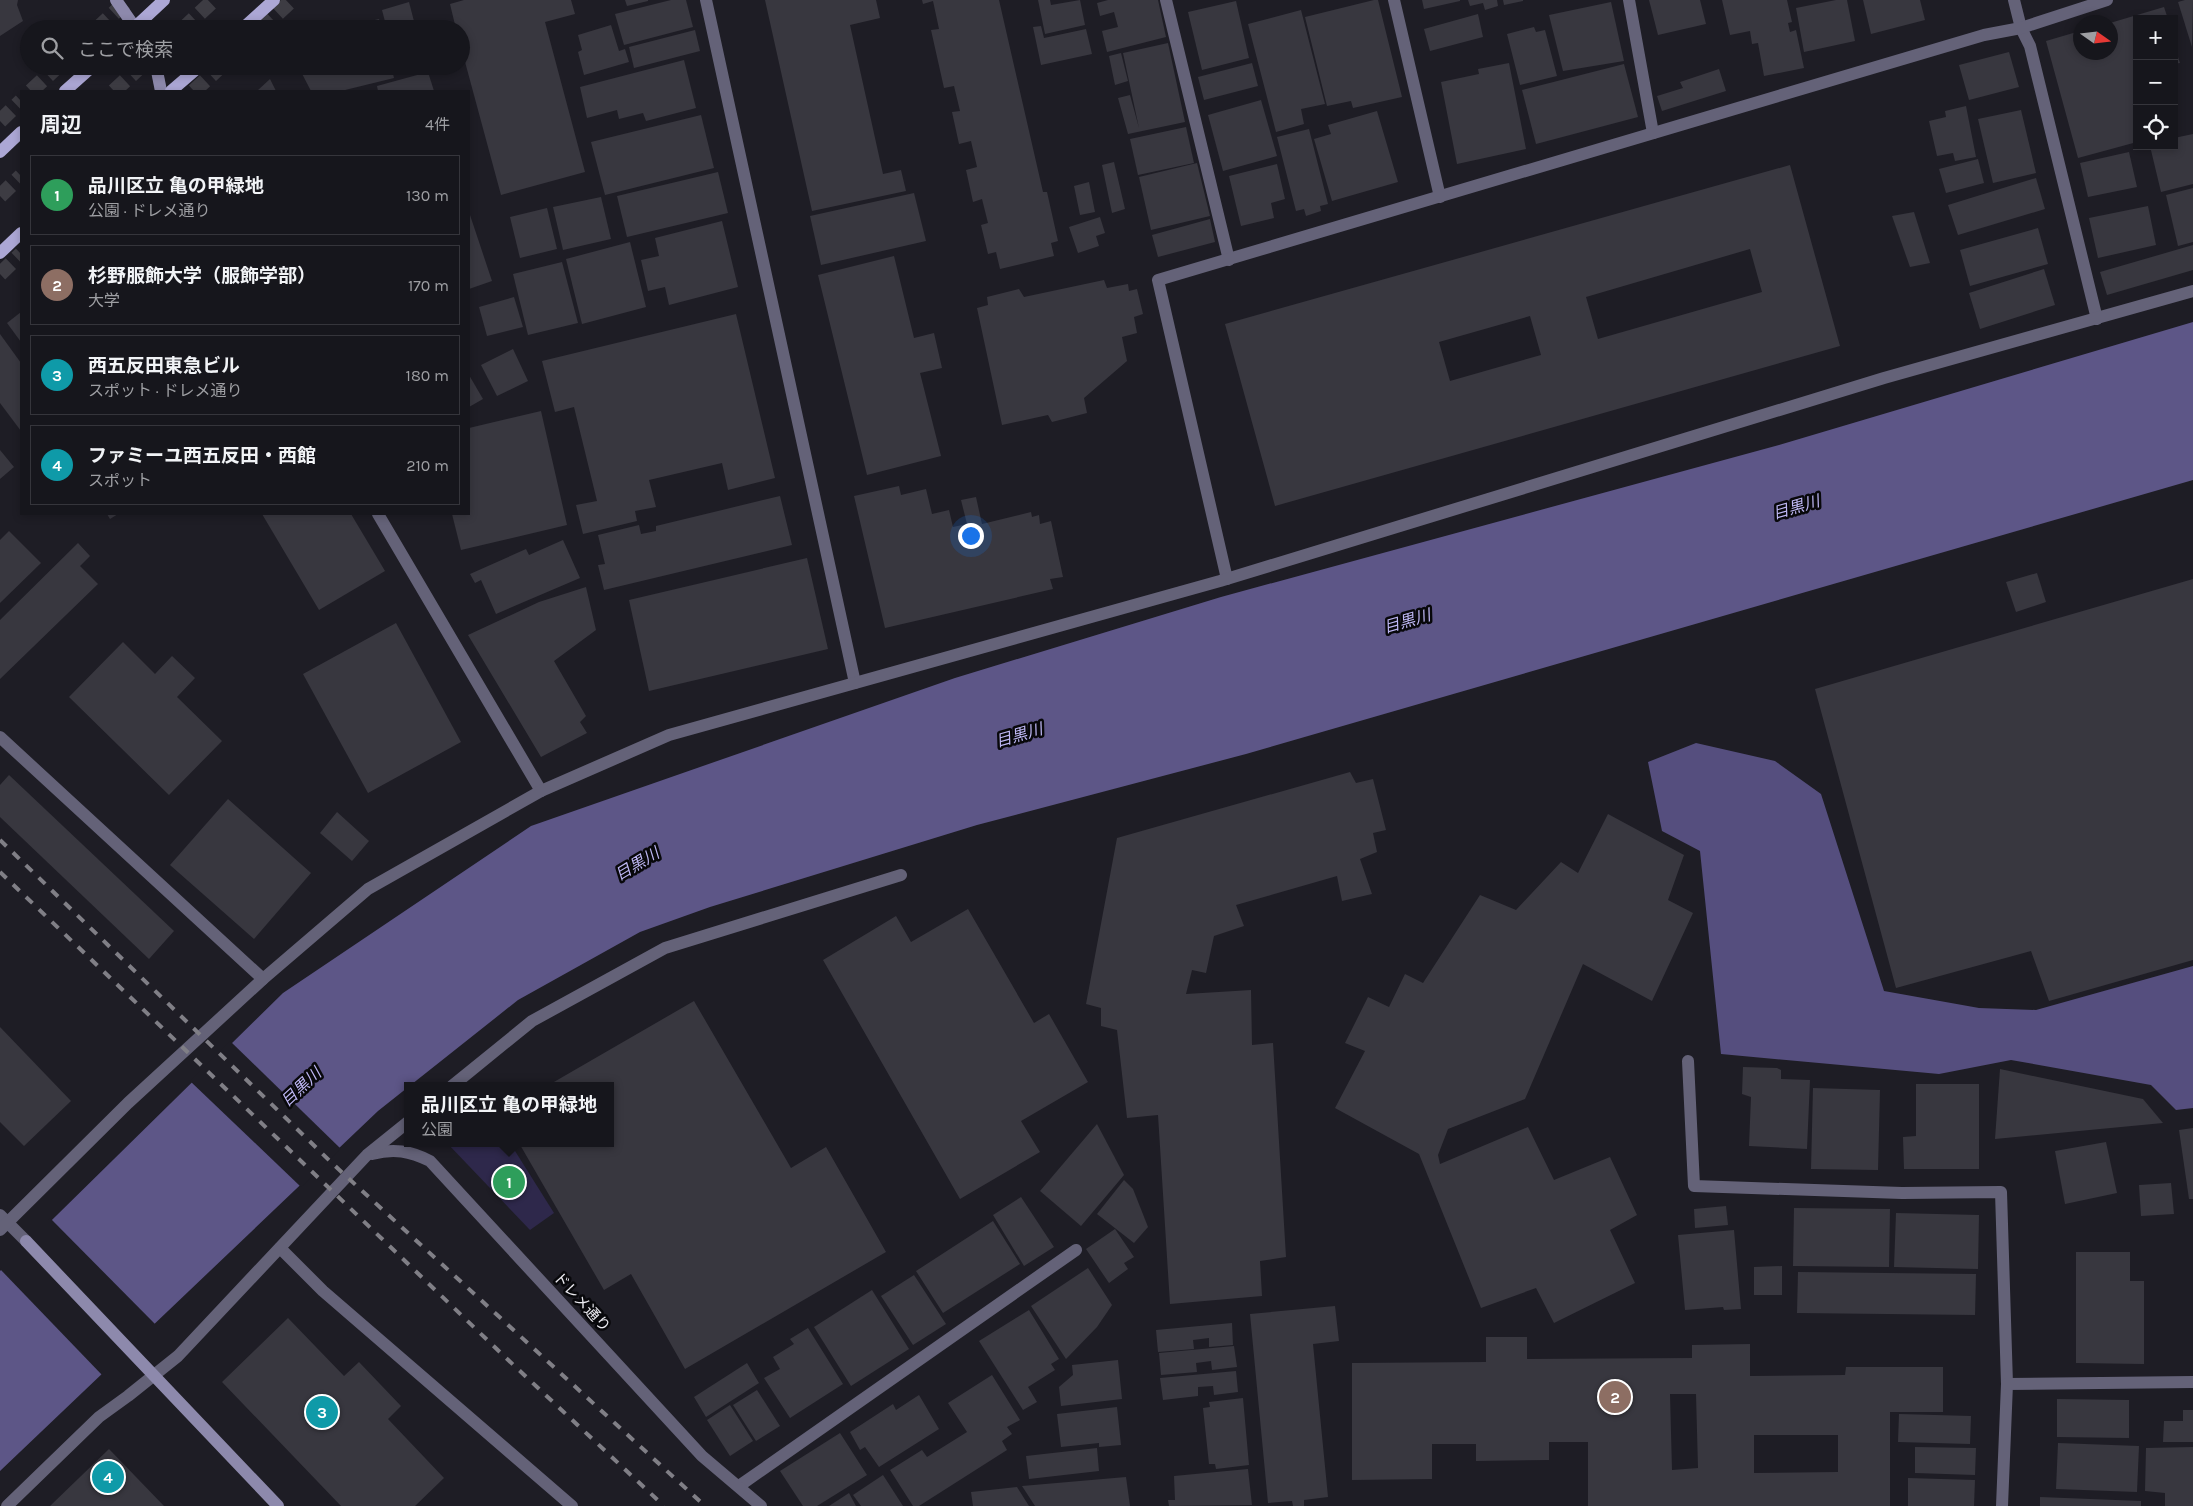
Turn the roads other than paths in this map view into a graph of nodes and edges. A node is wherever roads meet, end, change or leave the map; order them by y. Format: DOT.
graph roads {
  1 [pos="116,0"];
  2 [pos="164,0"];
  3 [pos="274,0"];
  4 [pos="706,0"];
  5 [pos="1166,0"];
  6 [pos="1394,0"];
  7 [pos="1629,0"];
  8 [pos="2014,0"];
  9 [pos="2107,0"];
  10 [pos="129,20"];
  11 [pos="143,20"];
  12 [pos="252,20"];
  13 [pos="2021,28"];
  14 [pos="82,75"];
  15 [pos="158,75"];
  16 [pos="190,75"];
  17 [pos="66,90"];
  18 [pos="161,90"];
  19 [pos="172,90"];
  20 [pos="20,133"];
  21 [pos="1653,133"];
  22 [pos="0,152"];
  23 [pos="1440,197"];
  24 [pos="20,234"];
  25 [pos="0,253"];
  26 [pos="1229,260"];
  27 [pos="2193,292"];
  28 [pos="2097,320"];
  29 [pos="379,515"];
  30 [pos="1226,579"];
  31 [pos="855,683"];
  32 [pos="0,737"];
  33 [pos="541,791"];
  34 [pos="901,875"];
  35 [pos="263,979"];
  36 [pos="1688,1061"];
  37 [pos="457,1082"];
  38 [pos="404,1125"];
  39 [pos="367,1155"];
  40 [pos="2,1222"];
  41 [pos="280,1248"];
  42 [pos="1076,1250"];
  43 [pos="153,1376"];
  44 [pos="2193,1382"];
  45 [pos="2007,1384"];
  46 [pos="739,1486"];
  47 [pos="7,1506"];
  48 [pos="278,1506"];
  49 [pos="572,1506"];
  50 [pos="761,1506"];
  51 [pos="2002,1506"];
  1 -- 10 [label="street"];
  2 -- 11 [label="main road"];
  3 -- 12 [label="main road"];
  4 -- 31 [label="street"];
  5 -- 26 [label="street"];
  6 -- 23 [label="street"];
  7 -- 21 [label="street"];
  8 -- 13 [label="street"];
  9 -- 13 [label="street"];
  13 -- 21 [label="street"];
  13 -- 28 [label="street"];
  14 -- 17 [label="main road"];
  15 -- 18 [label="street"];
  16 -- 19 [label="main road"];
  20 -- 22 [label="main road"];
  21 -- 23 [label="street"];
  23 -- 26 [label="street"];
  24 -- 25 [label="main road"];
  26 -- 30 [label="street"];
  27 -- 28 [label="street"];
  28 -- 30 [label="street"];
  29 -- 33 [label="street"];
  30 -- 31 [label="street"];
  31 -- 33 [label="street"];
  32 -- 35 [label="street"];
  33 -- 35 [label="street"];
  34 -- 37 [label="street"];
  35 -- 40 [label="street"];
  36 -- 45 [label="street"];
  38 -- 39 [label="street"];
  39 -- 41 [label="street"];
  39 -- 46 [label="street, ドレメ通り"];
  40 -- 43 [label="street"];
  41 -- 43 [label="street"];
  41 -- 49 [label="street"];
  42 -- 46 [label="street"];
  43 -- 47 [label="street"];
  43 -- 48 [label="street"];
  44 -- 45 [label="street"];
  45 -- 51 [label="street"];
  46 -- 50 [label="street, ドレメ通り"];
}
